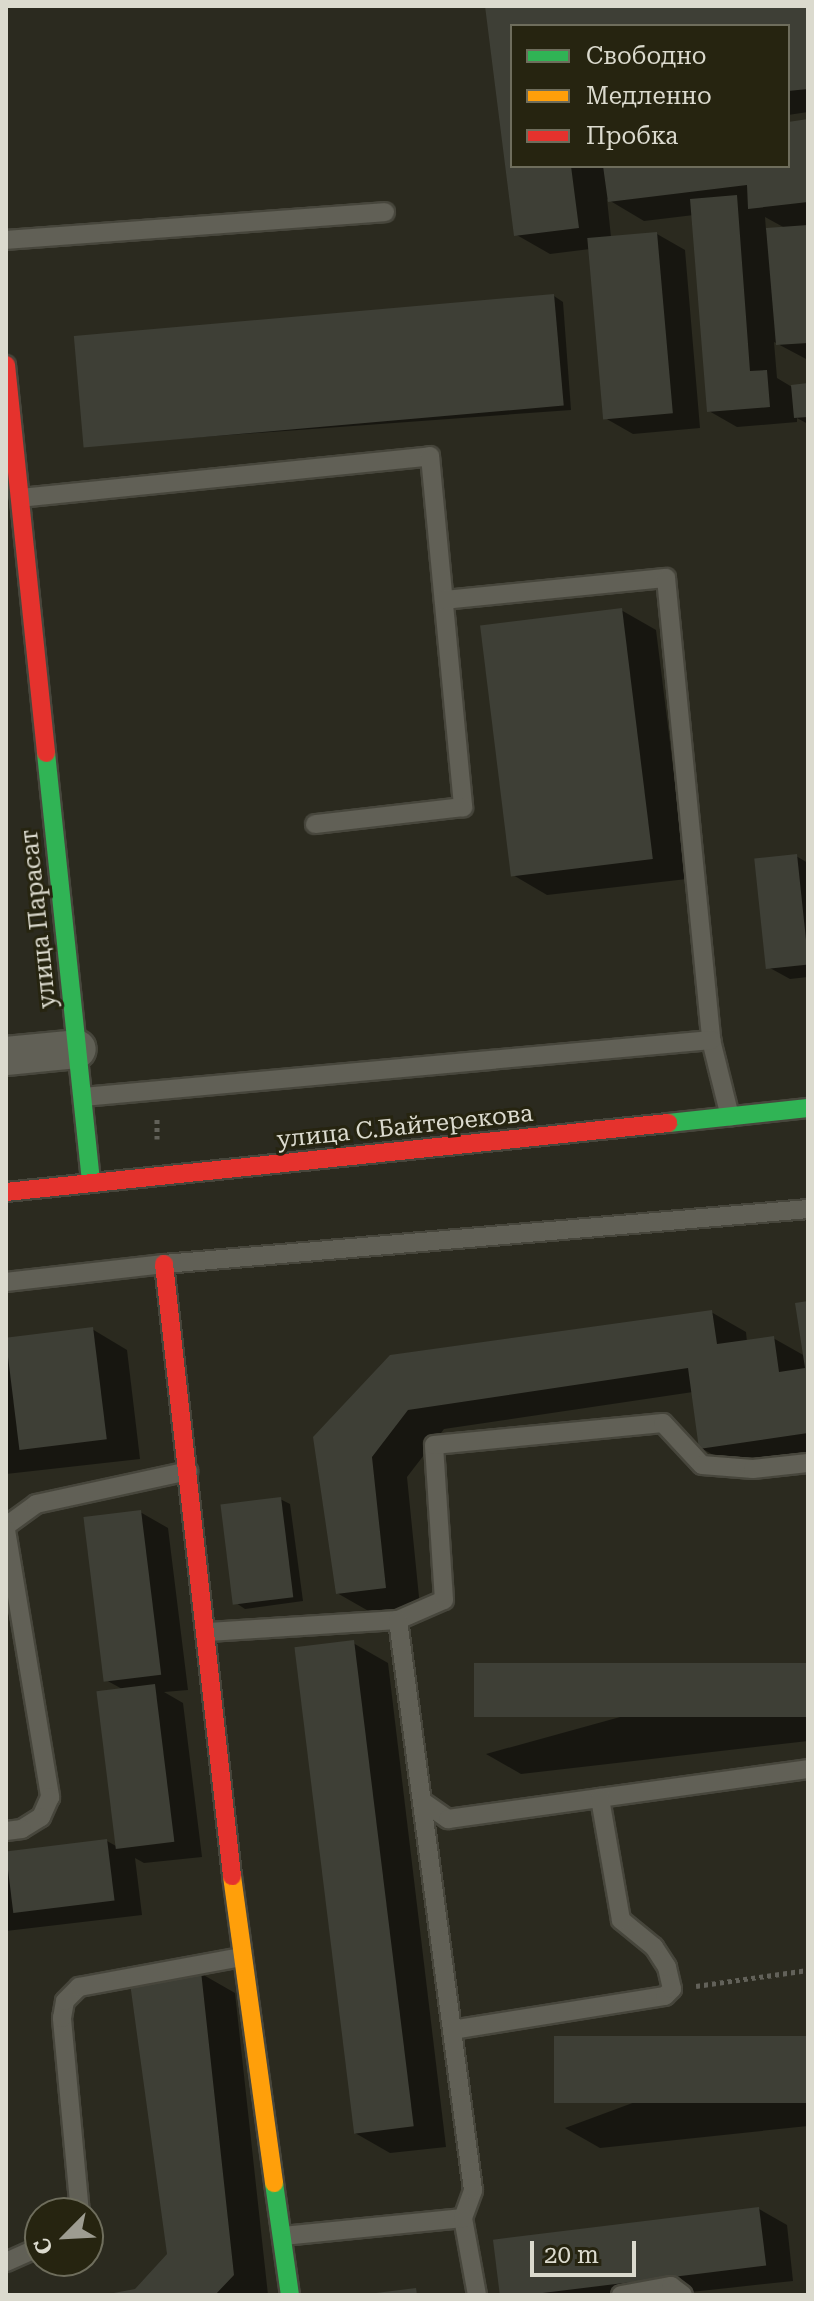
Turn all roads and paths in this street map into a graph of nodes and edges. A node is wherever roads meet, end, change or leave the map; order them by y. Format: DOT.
graph roads {
  1 [pos="385,212"];
  2 [pos="6,240"];
  3 [pos="6,365"];
  4 [pos="20,498"];
  5 [pos="444,600"];
  6 [pos="19,623"];
  7 [pos="315,824"];
  8 [pos="711,1040"];
  9 [pos="77,1049"];
  10 [pos="6,1056"];
  11 [pos="83,1097"];
  12 [pos="808,1108"];
  13 [pos="730,1117"];
  14 [pos="91,1182"];
  15 [pos="6,1192"];
  16 [pos="808,1209"];
  17 [pos="164,1264"];
  18 [pos="6,1282"];
  19 [pos="808,1463"];
  20 [pos="188,1471"];
  21 [pos="6,1528"];
  22 [pos="398,1620"];
  23 [pos="208,1632"];
  24 [pos="808,1769"];
  25 [pos="600,1798"];
  26 [pos="422,1801"];
  27 [pos="6,1831"];
  28 [pos="241,1957"];
  29 [pos="808,1970"];
  30 [pos="672,1989"];
  31 [pos="452,2030"];
  32 [pos="79,2197"];
  33 [pos="463,2218"];
  34 [pos="283,2236"];
  35 [pos="290,2295"];
  36 [pos="477,2295"];
  37 [pos="621,2295"];
  38 [pos="683,2295"];
  1 -- 2 [label="lane"];
  3 -- 4 [label="street, улица Парасат"];
  4 -- 5 [label="lane"];
  4 -- 6 [label="street, улица Парасат"];
  5 -- 7 [label="lane"];
  5 -- 8 [label="lane"];
  6 -- 9 [label="street, улица Парасат"];
  8 -- 11 [label="lane"];
  8 -- 13 [label="lane"];
  9 -- 10 [label="street"];
  9 -- 11 [label="street, улица Парасат"];
  11 -- 14 [label="street, улица Парасат"];
  12 -- 13 [label="street, улица С.Байтерекова"];
  13 -- 14 [label="street, улица С.Байтерекова"];
  14 -- 15 [label="street, улица С.Байтерекова"];
  16 -- 17 [label="lane"];
  17 -- 18 [label="lane"];
  17 -- 20 [label="street"];
  19 -- 22 [label="lane"];
  20 -- 21 [label="lane"];
  20 -- 23 [label="street"];
  21 -- 27 [label="lane"];
  22 -- 23 [label="lane"];
  22 -- 26 [label="lane"];
  23 -- 28 [label="street"];
  24 -- 25 [label="lane"];
  25 -- 26 [label="lane"];
  25 -- 30 [label="lane"];
  26 -- 31 [label="lane"];
  28 -- 32 [label="lane"];
  28 -- 34 [label="street"];
  29 -- 30 [label="path"];
  30 -- 31 [label="lane"];
  31 -- 33 [label="lane"];
  33 -- 34 [label="lane"];
  33 -- 36 [label="lane"];
  34 -- 35 [label="street"];
  37 -- 38 [label="lane"];
}
